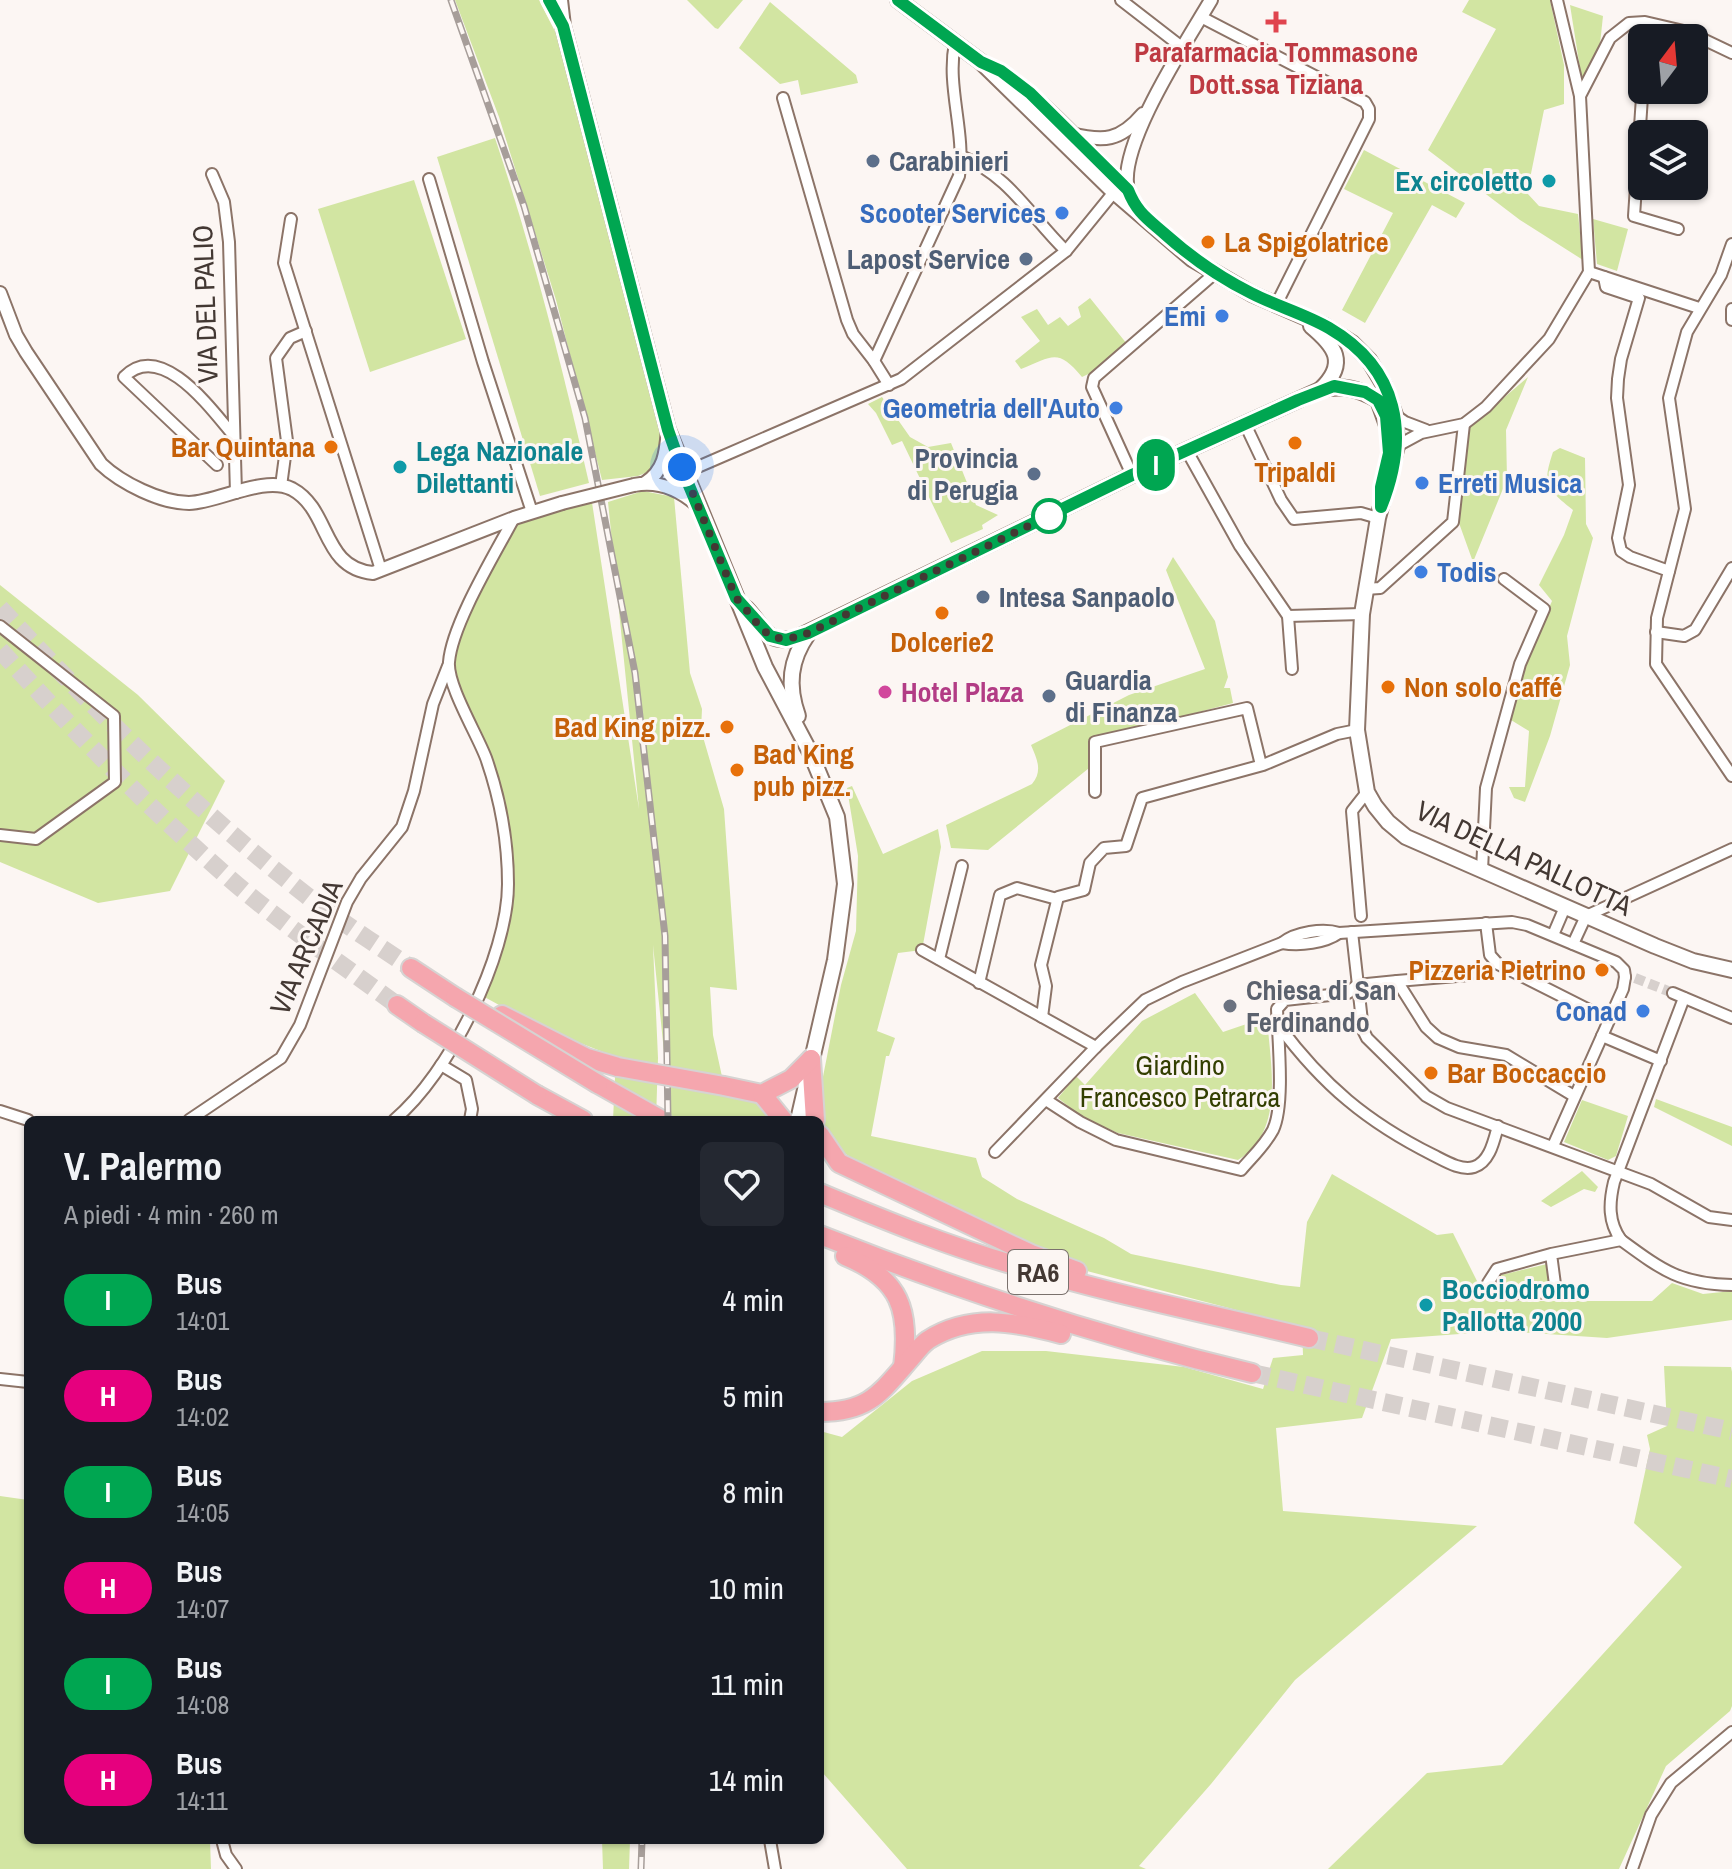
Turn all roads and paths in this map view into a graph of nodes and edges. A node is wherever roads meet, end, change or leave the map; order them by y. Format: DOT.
graph roads {
  1 [pos="549,0"];
  2 [pos="560,0"];
  3 [pos="898,0"];
  4 [pos="1121,0"];
  5 [pos="1211,0"];
  6 [pos="1557,0"];
  7 [pos="1201,17"];
  8 [pos="1649,24"];
  9 [pos="563,26"];
  10 [pos="1708,42"];
  11 [pos="955,43"];
  12 [pos="1183,48"];
  13 [pos="1732,53"];
  14 [pos="981,62"];
  15 [pos="1580,96"];
  16 [pos="783,98"];
  17 [pos="1643,104"];
  18 [pos="1151,106"];
  19 [pos="1071,133"];
  20 [pos="961,156"];
  21 [pos="212,174"];
  22 [pos="429,179"];
  23 [pos="1121,191"];
  24 [pos="291,219"];
  25 [pos="1678,229"];
  26 [pos="1732,244"];
  27 [pos="1066,251"];
  28 [pos="1589,272"];
  29 [pos="1214,274"];
  30 [pos="1604,277"];
  31 [pos="0,293"];
  32 [pos="1276,305"];
  33 [pos="1699,308"];
  34 [pos="1732,309"];
  35 [pos="1298,315"];
  36 [pos="1732,320"];
  37 [pos="306,331"];
  38 [pos="874,361"];
  39 [pos="889,385"];
  40 [pos="1320,390"];
  41 [pos="1395,415"];
  42 [pos="1245,424"];
  43 [pos="1464,424"];
  44 [pos="668,430"];
  45 [pos="1432,431"];
  46 [pos="234,436"];
  47 [pos="1397,446"];
  48 [pos="1187,451"];
  49 [pos="217,465"];
  50 [pos="682,467"];
  51 [pos="1132,475"];
  52 [pos="640,484"];
  53 [pos="281,486"];
  54 [pos="236,493"];
  55 [pos="697,505"];
  56 [pos="532,512"];
  57 [pos="1380,512"];
  58 [pos="514,518"];
  59 [pos="1732,568"];
  60 [pos="381,570"];
  61 [pos="1669,571"];
  62 [pos="1504,579"];
  63 [pos="1365,589"];
  64 [pos="736,598"];
  65 [pos="1362,614"];
  66 [pos="1288,616"];
  67 [pos="0,626"];
  68 [pos="1656,632"];
  69 [pos="808,633"];
  70 [pos="448,665"];
  71 [pos="1292,669"];
  72 [pos="1357,730"];
  73 [pos="811,754"];
  74 [pos="1261,765"];
  75 [pos="1732,776"];
  76 [pos="1095,792"];
  77 [pos="1367,792"];
  78 [pos="0,835"];
  79 [pos="1732,849"];
  80 [pos="962,866"];
  81 [pos="1482,870"];
  82 [pos="1057,899"];
  83 [pos="1565,907"];
  84 [pos="1361,916"];
  85 [pos="1586,916"];
  86 [pos="1486,923"];
  87 [pos="1352,932"];
  88 [pos="1553,935"];
  89 [pos="1573,944"];
  90 [pos="922,950"];
  91 [pos="939,959"];
  92 [pos="411,968"];
  93 [pos="1732,970"];
  94 [pos="1469,975"];
  95 [pos="1397,981"];
  96 [pos="979,983"];
  97 [pos="1357,985"];
  98 [pos="447,992"];
  99 [pos="1673,993"];
  100 [pos="1684,998"];
  101 [pos="397,1005"];
  102 [pos="1042,1017"];
  103 [pos="1732,1018"];
  104 [pos="1609,1020"];
  105 [pos="1277,1024"];
  106 [pos="1602,1036"];
  107 [pos="1096,1047"];
  108 [pos="811,1059"];
  109 [pos="1661,1061"];
  110 [pos="441,1065"];
  111 [pos="762,1094"];
  112 [pos="537,1095"];
  113 [pos="1574,1096"];
  114 [pos="1046,1100"];
  115 [pos="409,1107"];
  116 [pos="0,1111"];
  117 [pos="195,1116"];
  118 [pos="399,1116"];
  119 [pos="409,1116"];
  120 [pos="471,1116"];
  121 [pos="564,1116"];
  122 [pos="576,1116"];
  123 [pos="655,1116"];
  124 [pos="781,1116"];
  125 [pos="799,1116"];
  126 [pos="815,1116"];
  127 [pos="24,1119"];
  128 [pos="1498,1126"];
  129 [pos="1553,1146"];
  130 [pos="995,1152"];
  131 [pos="829,1162"];
  132 [pos="1618,1171"];
  133 [pos="824,1195"];
  134 [pos="1732,1220"];
  135 [pos="824,1236"];
  136 [pos="1621,1240"];
  137 [pos="824,1248"];
  138 [pos="1551,1254"];
  139 [pos="1732,1285"];
  140 [pos="1263,1327"];
  141 [pos="1309,1338"];
  142 [pos="1173,1355"];
  143 [pos="903,1367"];
  144 [pos="1252,1373"];
  145 [pos="0,1379"];
  146 [pos="24,1382"];
  147 [pos="824,1412"];
  148 [pos="1732,1732"];
  149 [pos="223,1844"];
  150 [pos="771,1844"];
  151 [pos="236,1869"];
  152 [pos="775,1869"];
  153 [pos="1632,1869"];
  1 -- 9 [label="main road"];
  2 -- 9 [label="main road"];
  3 -- 11 [label="main road, VIA DELLA PALLOTTA"];
  4 -- 12 [label="street"];
  5 -- 7 [label="street"];
  6 -- 15 [label="street"];
  7 -- 12 [label="street"];
  7 -- 32 [label="street"];
  8 -- 15 [label="street"];
  9 -- 44 [label="main road"];
  10 -- 13 [label="street"];
  11 -- 14 [label="main road, VIA DELLA PALLOTTA"];
  11 -- 20 [label="street"];
  12 -- 18 [label="street"];
  14 -- 19 [label="street"];
  14 -- 23 [label="main road, VIA DELLA PALLOTTA"];
  15 -- 28 [label="street"];
  16 -- 38 [label="street"];
  17 -- 25 [label="street"];
  18 -- 19 [label="street"];
  18 -- 23 [label="street"];
  19 -- 23 [label="street"];
  20 -- 27 [label="street"];
  20 -- 38 [label="street"];
  21 -- 46 [label="street, VIA DEL PALIO"];
  22 -- 56 [label="street"];
  23 -- 27 [label="street"];
  23 -- 29 [label="main road, VIA DELLA PALLOTTA"];
  24 -- 37 [label="street"];
  26 -- 33 [label="street"];
  27 -- 39 [label="street"];
  28 -- 30 [label="street"];
  28 -- 43 [label="street"];
  29 -- 32 [label="main road, VIA DELLA PALLOTTA"];
  29 -- 51 [label="street"];
  30 -- 33 [label="street"];
  30 -- 61 [label="street"];
  31 -- 54 [label="street"];
  32 -- 35 [label="main road, VIA DELLA PALLOTTA"];
  33 -- 61 [label="street"];
  34 -- 36 [label="street"];
  35 -- 40 [label="main road"];
  35 -- 41 [label="main road, VIA DELLA PALLOTTA"];
  37 -- 53 [label="street"];
  37 -- 60 [label="street"];
  38 -- 39 [label="street"];
  39 -- 50 [label="street"];
  40 -- 42 [label="main road"];
  40 -- 57 [label="main road"];
  41 -- 45 [label="street"];
  41 -- 47 [label="main road, VIA DELLA PALLOTTA"];
  42 -- 48 [label="main road"];
  42 -- 57 [label="street"];
  43 -- 45 [label="street"];
  43 -- 63 [label="street"];
  44 -- 50 [label="main road"];
  44 -- 52 [label="street"];
  45 -- 47 [label="street"];
  46 -- 49 [label="street, VIA DEL PALIO"];
  46 -- 54 [label="street, VIA DEL PALIO"];
  47 -- 57 [label="main road, VIA DELLA PALLOTTA"];
  48 -- 51 [label="main road"];
  48 -- 66 [label="street"];
  50 -- 55 [label="main road"];
  51 -- 69 [label="main road"];
  52 -- 55 [label="street"];
  52 -- 56 [label="street, bridge"];
  53 -- 54 [label="street"];
  53 -- 60 [label="street"];
  55 -- 64 [label="main road"];
  56 -- 58 [label="street"];
  57 -- 63 [label="main road, VIA DELLA PALLOTTA"];
  58 -- 60 [label="street"];
  58 -- 70 [label="street, VIA ARCADIA"];
  59 -- 68 [label="street"];
  61 -- 68 [label="street"];
  62 -- 81 [label="street"];
  63 -- 65 [label="main road, VIA DELLA PALLOTTA"];
  64 -- 69 [label="main road"];
  64 -- 73 [label="main road"];
  65 -- 66 [label="street"];
  65 -- 72 [label="main road, VIA DELLA PALLOTTA"];
  66 -- 71 [label="street"];
  67 -- 78 [label="street"];
  68 -- 75 [label="street"];
  69 -- 73 [label="main road"];
  70 -- 110 [label="street"];
  70 -- 117 [label="street, VIA ARCADIA"];
  72 -- 74 [label="street"];
  72 -- 77 [label="main road, VIA DELLA PALLOTTA"];
  73 -- 108 [label="main road"];
  74 -- 76 [label="street"];
  74 -- 82 [label="street"];
  77 -- 81 [label="main road, VIA DELLA PALLOTTA"];
  77 -- 84 [label="street"];
  79 -- 85 [label="street"];
  80 -- 91 [label="street"];
  81 -- 83 [label="main road, VIA DELLA PALLOTTA"];
  82 -- 96 [label="street"];
  82 -- 102 [label="street"];
  83 -- 85 [label="main road, VIA DELLA PALLOTTA"];
  83 -- 88 [label="street"];
  85 -- 89 [label="street"];
  85 -- 93 [label="main road, VIA DELLA PALLOTTA"];
  86 -- 87 [label="street"];
  86 -- 88 [label="street"];
  86 -- 104 [label="street"];
  87 -- 97 [label="street"];
  87 -- 107 [label="street"];
  88 -- 89 [label="street"];
  89 -- 104 [label="street"];
  90 -- 91 [label="street"];
  91 -- 96 [label="street"];
  92 -- 98 [label="highway"];
  94 -- 95 [label="street"];
  95 -- 97 [label="street"];
  95 -- 113 [label="street"];
  96 -- 102 [label="street"];
  97 -- 105 [label="street"];
  97 -- 128 [label="street"];
  98 -- 111 [label="highway, bridge"];
  98 -- 123 [label="highway, bridge"];
  99 -- 100 [label="street"];
  100 -- 103 [label="street"];
  100 -- 109 [label="street"];
  101 -- 112 [label="highway, bridge"];
  102 -- 107 [label="street"];
  104 -- 106 [label="street"];
  105 -- 114 [label="street"];
  105 -- 128 [label="street"];
  106 -- 109 [label="street"];
  106 -- 113 [label="street"];
  107 -- 114 [label="street"];
  108 -- 111 [label="highway"];
  108 -- 125 [label="main road"];
  108 -- 126 [label="highway"];
  109 -- 132 [label="street"];
  110 -- 115 [label="street"];
  110 -- 120 [label="street"];
  111 -- 124 [label="highway"];
  112 -- 121 [label="highway"];
  112 -- 122 [label="highway"];
  113 -- 129 [label="street"];
  114 -- 130 [label="street"];
  115 -- 118 [label="street"];
  115 -- 119 [label="street"];
  116 -- 127 [label="street"];
  128 -- 129 [label="street"];
  129 -- 132 [label="street"];
  131 -- 140 [label="highway"];
  132 -- 134 [label="street"];
  132 -- 136 [label="street"];
  133 -- 140 [label="highway, RA6"];
  135 -- 142 [label="highway, RA6"];
  136 -- 138 [label="street"];
  136 -- 139 [label="street"];
  137 -- 143 [label="highway"];
  138 -- 138 [label="street"];
  140 -- 141 [label="highway, RA6"];
  142 -- 143 [label="highway"];
  142 -- 144 [label="highway, RA6"];
  143 -- 147 [label="highway"];
  145 -- 146 [label="street"];
  148 -- 153 [label="street"];
  149 -- 151 [label="street"];
  150 -- 152 [label="street"];
}
